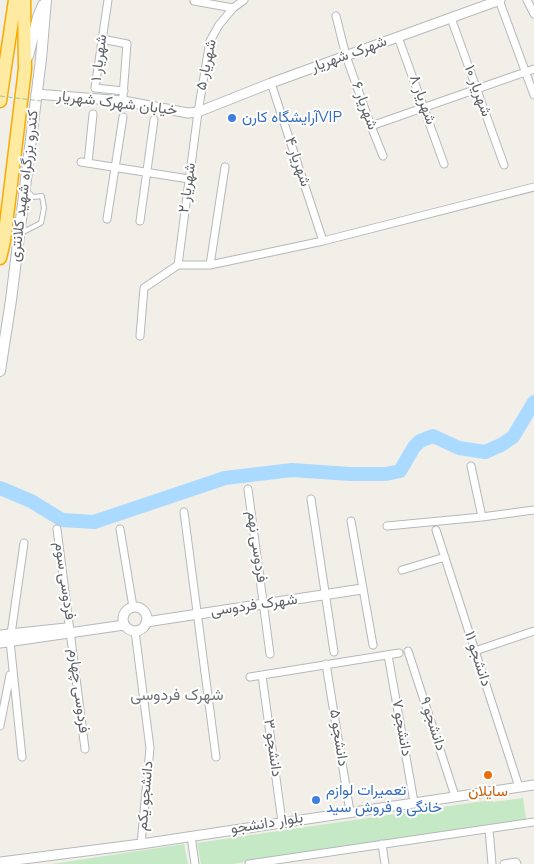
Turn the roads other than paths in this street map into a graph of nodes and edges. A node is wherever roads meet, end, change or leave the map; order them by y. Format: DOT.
graph roads {
  1 [pos="15,0"];
  2 [pos="24,0"];
  3 [pos="46,0"];
  4 [pos="108,0"];
  5 [pos="194,0"];
  6 [pos="244,0"];
  7 [pos="499,0"];
  8 [pos="527,0"];
  9 [pos="233,8"];
  10 [pos="534,14"];
  11 [pos="336,16"];
  12 [pos="451,18"];
  13 [pos="398,37"];
  14 [pos="102,39"];
  15 [pos="346,56"];
  16 [pos="24,69"];
  17 [pos="534,69"];
  18 [pos="526,72"];
  19 [pos="270,83"];
  20 [pos="476,89"];
  21 [pos="124,91"];
  22 [pos="534,96"];
  23 [pos="38,97"];
  24 [pos="0,101"];
  25 [pos="123,101"];
  26 [pos="424,107"];
  27 [pos="198,112"];
  28 [pos="93,114"];
  29 [pos="123,117"];
  30 [pos="154,120"];
  31 [pos="371,126"];
  32 [pos="383,156"];
  33 [pos="444,164"];
  34 [pos="504,165"];
  35 [pos="226,167"];
  36 [pos="115,168"];
  37 [pos="146,173"];
  38 [pos="189,179"];
  39 [pos="534,187"];
  40 [pos="25,189"];
  41 [pos="107,219"];
  42 [pos="140,221"];
  43 [pos="19,234"];
  44 [pos="323,241"];
  45 [pos="0,258"];
  46 [pos="178,265"];
  47 [pos="210,265"];
  48 [pos="11,300"];
  49 [pos="0,313"];
  50 [pos="140,336"];
  51 [pos="0,371"];
  52 [pos="471,466"];
  53 [pos="248,489"];
  54 [pos="311,499"];
  55 [pos="534,510"];
  56 [pos="184,512"];
  57 [pos="482,517"];
  58 [pos="351,521"];
  59 [pos="387,526"];
  60 [pos="120,528"];
  61 [pos="57,529"];
  62 [pos="436,530"];
  63 [pos="24,543"];
  64 [pos="445,557"];
  65 [pos="402,570"];
  66 [pos="362,587"];
  67 [pos="325,593"];
  68 [pos="263,603"];
  69 [pos="133,607"];
  70 [pos="197,612"];
  71 [pos="146,620"];
  72 [pos="124,622"];
  73 [pos="70,630"];
  74 [pos="135,631"];
  75 [pos="534,631"];
  76 [pos="0,634"];
  77 [pos="11,637"];
  78 [pos="0,643"];
  79 [pos="373,645"];
  80 [pos="408,651"];
  81 [pos="475,651"];
  82 [pos="334,652"];
  83 [pos="399,653"];
  84 [pos="270,654"];
  85 [pos="388,654"];
  86 [pos="326,664"];
  87 [pos="12,669"];
  88 [pos="262,675"];
  89 [pos="250,676"];
  90 [pos="0,726"];
  91 [pos="86,749"];
  92 [pos="22,757"];
  93 [pos="216,757"];
  94 [pos="534,785"];
  95 [pos="519,787"];
  96 [pos="455,796"];
  97 [pos="414,802"];
  98 [pos="350,812"];
  99 [pos="282,822"];
  100 [pos="534,822"];
  101 [pos="488,829"];
  102 [pos="191,836"];
  103 [pos="141,844"];
  104 [pos="382,844"];
  105 [pos="0,862"];
  106 [pos="279,862"];
  107 [pos="195,864"];
  108 [pos="249,864"];
  109 [pos="385,864"];
  110 [pos="492,864"];
  111 [pos="504,864"];
  112 [pos="516,864"];
  1 -- 24 [label="highway"];
  2 -- 16 [label="highway"];
  3 -- 16 [label="main road"];
  3 -- 23 [label="main road, کندرو بزرگراه شهید کلانتری"];
  4 -- 14 [label="street, ۱ شهریار"];
  5 -- 9 [label="street"];
  6 -- 9 [label="street, ۵ شهریار"];
  7 -- 12 [label="street, شهرک شهریار"];
  7 -- 18 [label="street"];
  8 -- 10 [label="street"];
  9 -- 27 [label="street, ۵ شهریار"];
  11 -- 15 [label="street, شهریار ۶"];
  12 -- 13 [label="street, شهرک شهریار"];
  12 -- 20 [label="street, شهریار ۱۰"];
  13 -- 15 [label="street, شهرک شهریار"];
  13 -- 26 [label="street, شهریار ۸"];
  14 -- 21 [label="street"];
  14 -- 21 [label="street, ۱ شهریار"];
  15 -- 19 [label="street, شهرک شهریار"];
  15 -- 31 [label="street, شهریار ۶"];
  16 -- 45 [label="highway"];
  17 -- 18 [label="street"];
  18 -- 20 [label="street"];
  18 -- 22 [label="street"];
  19 -- 27 [label="street, شهرک شهریار"];
  19 -- 44 [label="street, شهریار ۴"];
  20 -- 26 [label="street"];
  20 -- 34 [label="street, شهریار ۱۰"];
  21 -- 25 [label="street"];
  23 -- 25 [label="street, خیابان شهرک شهریار"];
  23 -- 40 [label="main road, کندرو بزرگراه شهید کلانتری"];
  25 -- 27 [label="street, خیابان شهرک شهریار"];
  26 -- 31 [label="street"];
  26 -- 33 [label="street, شهریار ۸"];
  27 -- 38 [label="street, ۲ شهریار"];
  28 -- 36 [label="street"];
  29 -- 36 [label="street"];
  30 -- 37 [label="street"];
  31 -- 32 [label="street, شهریار ۶"];
  35 -- 47 [label="street"];
  36 -- 37 [label="street"];
  36 -- 41 [label="street"];
  37 -- 38 [label="street"];
  37 -- 42 [label="street"];
  38 -- 46 [label="street, ۲ شهریار"];
  39 -- 44 [label="street"];
  40 -- 43 [label="main road, کندرو بزرگراه شهید کلانتری"];
  40 -- 43 [label="lane"];
  43 -- 48 [label="main road, کندرو بزرگراه شهید کلانتری"];
  44 -- 47 [label="street"];
  46 -- 47 [label="street"];
  46 -- 50 [label="street"];
  48 -- 49 [label="main road"];
  48 -- 51 [label="main road, کندرو بزرگراه شهید کلانتری"];
  52 -- 57 [label="street"];
  53 -- 68 [label="street, فردوسی نهم"];
  54 -- 67 [label="street"];
  55 -- 57 [label="street"];
  56 -- 70 [label="street"];
  57 -- 59 [label="street"];
  58 -- 66 [label="street"];
  60 -- 69 [label="street"];
  61 -- 73 [label="street, فردوسی سوم"];
  62 -- 64 [label="street, دانشجو ۱۱"];
  63 -- 77 [label="street"];
  64 -- 65 [label="street"];
  64 -- 81 [label="street, دانشجو ۱۱"];
  66 -- 67 [label="street, شهرک فردوسی"];
  66 -- 79 [label="street"];
  67 -- 68 [label="street, شهرک فردوسی"];
  67 -- 82 [label="street"];
  68 -- 70 [label="street, شهرک فردوسی"];
  68 -- 84 [label="street, فردوسی نهم"];
  69 -- 71 [label="street"];
  69 -- 72 [label="street"];
  70 -- 71 [label="street, شهرک فردوسی"];
  70 -- 93 [label="street"];
  71 -- 74 [label="street"];
  72 -- 73 [label="street"];
  72 -- 74 [label="street"];
  73 -- 77 [label="street"];
  73 -- 91 [label="street, فردوسی چهارم"];
  74 -- 103 [label="street, دانشجو یکم"];
  75 -- 81 [label="street"];
  76 -- 77 [label="street"];
  77 -- 78 [label="street"];
  77 -- 87 [label="street"];
  80 -- 96 [label="street, دانشجو ۹"];
  81 -- 95 [label="street, دانشجو ۱۱"];
  83 -- 85 [label="street"];
  85 -- 86 [label="street"];
  85 -- 97 [label="street, دانشجو ۷"];
  86 -- 88 [label="street"];
  86 -- 98 [label="street, دانشجو ۵"];
  87 -- 90 [label="street"];
  87 -- 92 [label="street"];
  88 -- 89 [label="street"];
  88 -- 99 [label="street, دانشجو ۳"];
  94 -- 95 [label="street, بلوار دانشجو"];
  95 -- 96 [label="street, بلوار دانشجو"];
  96 -- 97 [label="street, بلوار دانشجو"];
  97 -- 98 [label="street, بلوار دانشجو"];
  98 -- 99 [label="street, بلوار دانشجو"];
  99 -- 102 [label="street, بلوار دانشجو"];
  100 -- 101 [label="street"];
  101 -- 104 [label="street"];
  101 -- 110 [label="street"];
  102 -- 103 [label="street, بلوار دانشجو"];
  102 -- 107 [label="street"];
  103 -- 105 [label="street, بلوار دانشجو"];
  104 -- 106 [label="street"];
  104 -- 109 [label="street"];
  106 -- 108 [label="street"];
  111 -- 112 [label="street"];
}
